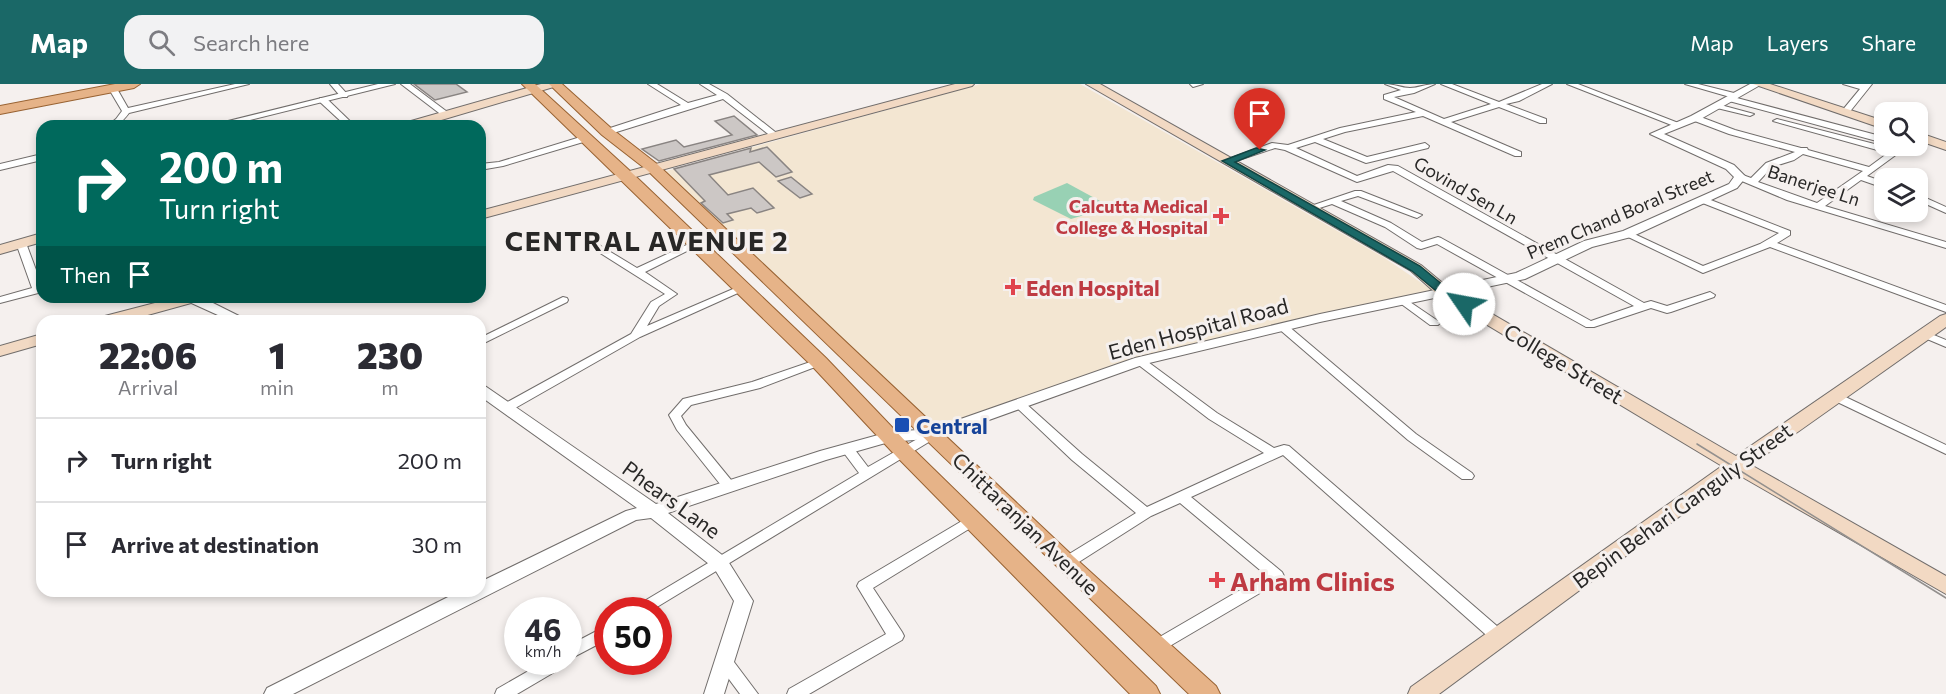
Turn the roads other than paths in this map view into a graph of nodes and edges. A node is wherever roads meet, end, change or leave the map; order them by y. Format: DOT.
graph roads {
  1 [pos="134,84"];
  2 [pos="244,84"];
  3 [pos="334,84"];
  4 [pos="390,84"];
  5 [pos="405,84"];
  6 [pos="554,84"];
  7 [pos="652,84"];
  8 [pos="725,84"];
  9 [pos="968,84"];
  10 [pos="1092,84"];
  11 [pos="1389,84"];
  12 [pos="1431,84"];
  13 [pos="1445,84"];
  14 [pos="1548,84"];
  15 [pos="1571,84"];
  16 [pos="1689,84"];
  17 [pos="1704,84"];
  18 [pos="1848,84"];
  19 [pos="1763,85"];
  20 [pos="112,86"];
  21 [pos="531,86"];
  22 [pos="707,86"];
  23 [pos="1866,86"];
  24 [pos="1411,91"];
  25 [pos="344,95"];
  26 [pos="724,96"];
  27 [pos="1736,96"];
  28 [pos="323,100"];
  29 [pos="1498,105"];
  30 [pos="687,106"];
  31 [pos="1720,106"];
  32 [pos="0,110"];
  33 [pos="126,111"];
  34 [pos="1845,112"];
  35 [pos="1425,113"];
  36 [pos="446,114"];
  37 [pos="1750,114"];
  38 [pos="1695,118"];
  39 [pos="120,120"];
  40 [pos="238,120"];
  41 [pos="345,120"];
  42 [pos="433,120"];
  43 [pos="1445,121"];
  44 [pos="1777,121"];
  45 [pos="1543,122"];
  46 [pos="1874,122"];
  47 [pos="1677,124"];
  48 [pos="607,132"];
  49 [pos="775,135"];
  50 [pos="1874,137"];
  51 [pos="586,138"];
  52 [pos="1315,139"];
  53 [pos="1928,140"];
  54 [pos="1425,146"];
  55 [pos="1946,146"];
  56 [pos="1874,147"];
  57 [pos="1288,148"];
  58 [pos="1804,150"];
  59 [pos="1518,154"];
  60 [pos="1889,156"];
  61 [pos="36,158"];
  62 [pos="1227,161"];
  63 [pos="486,166"];
  64 [pos="0,167"];
  65 [pos="652,167"];
  66 [pos="1870,170"];
  67 [pos="626,174"];
  68 [pos="1861,177"];
  69 [pos="1746,180"];
  70 [pos="1874,182"];
  71 [pos="1704,200"];
  72 [pos="1332,201"];
  73 [pos="1928,202"];
  74 [pos="1819,207"];
  75 [pos="1310,208"];
  76 [pos="1946,210"];
  77 [pos="486,213"];
  78 [pos="1417,215"];
  79 [pos="1627,234"];
  80 [pos="36,239"];
  81 [pos="589,242"];
  82 [pos="21,243"];
  83 [pos="1769,243"];
  84 [pos="696,244"];
  85 [pos="1946,245"];
  86 [pos="0,250"];
  87 [pos="1556,258"];
  88 [pos="639,271"];
  89 [pos="1509,278"];
  90 [pos="36,280"];
  91 [pos="744,288"];
  92 [pos="36,291"];
  93 [pos="1445,292"];
  94 [pos="1710,295"];
  95 [pos="0,300"];
  96 [pos="563,300"];
  97 [pos="1404,301"];
  98 [pos="172,303"];
  99 [pos="205,303"];
  100 [pos="1642,306"];
  101 [pos="1946,309"];
  102 [pos="128,315"];
  103 [pos="230,315"];
  104 [pos="1946,319"];
  105 [pos="1434,323"];
  106 [pos="1283,327"];
  107 [pos="1924,334"];
  108 [pos="635,336"];
  109 [pos="486,339"];
  110 [pos="36,341"];
  111 [pos="1946,344"];
  112 [pos="0,351"];
  113 [pos="1140,361"];
  114 [pos="819,362"];
  115 [pos="486,393"];
  116 [pos="1835,396"];
  117 [pos="1020,405"];
  118 [pos="506,408"];
  119 [pos="933,434"];
  120 [pos="896,444"];
  121 [pos="847,449"];
  122 [pos="1946,450"];
  123 [pos="1274,454"];
  124 [pos="1736,465"];
  125 [pos="867,474"];
  126 [pos="1467,476"];
  127 [pos="729,486"];
  128 [pos="1182,497"];
  129 [pos="654,511"];
  130 [pos="1146,513"];
  131 [pos="972,520"];
  132 [pos="720,563"];
  133 [pos="1066,563"];
  134 [pos="1946,586"];
  135 [pos="486,587"];
  136 [pos="465,597"];
  137 [pos="663,597"];
  138 [pos="1499,637"];
  139 [pos="1156,646"];
  140 [pos="724,663"];
  141 [pos="535,675"];
  142 [pos="274,694"];
  143 [pos="503,694"];
  144 [pos="714,694"];
  145 [pos="750,694"];
  146 [pos="795,694"];
  147 [pos="1147,694"];
  148 [pos="1207,694"];
  149 [pos="1420,694"];
  1 -- 20 [label="main road"];
  2 -- 33 [label="street"];
  3 -- 25 [label="street"];
  4 -- 25 [label="street"];
  5 -- 36 [label="street"];
  6 -- 21 [label="main road"];
  6 -- 48 [label="main road, Chittaranjan Avenue"];
  7 -- 30 [label="street"];
  8 -- 22 [label="street"];
  9 -- 49 [label="main road"];
  10 -- 62 [label="main road, College Street"];
  11 -- 24 [label="street"];
  12 -- 24 [label="street"];
  13 -- 29 [label="street"];
  14 -- 29 [label="street"];
  15 -- 47 [label="street"];
  16 -- 27 [label="street"];
  17 -- 27 [label="street"];
  18 -- 23 [label="street"];
  19 -- 27 [label="street, Prem Chand Boral Street"];
  19 -- 34 [label="main road"];
  20 -- 32 [label="main road"];
  20 -- 33 [label="street"];
  21 -- 36 [label="main road"];
  21 -- 51 [label="main road"];
  22 -- 26 [label="street"];
  23 -- 34 [label="street"];
  24 -- 35 [label="street"];
  25 -- 28 [label="street"];
  26 -- 30 [label="street"];
  26 -- 49 [label="street"];
  27 -- 31 [label="street, Prem Chand Boral Street"];
  27 -- 50 [label="street"];
  28 -- 40 [label="street"];
  28 -- 41 [label="street"];
  29 -- 43 [label="street"];
  29 -- 45 [label="street"];
  30 -- 48 [label="street"];
  31 -- 37 [label="street"];
  31 -- 38 [label="street, Prem Chand Boral Street"];
  33 -- 39 [label="street"];
  34 -- 46 [label="main road"];
  35 -- 43 [label="street"];
  35 -- 52 [label="street"];
  36 -- 42 [label="main road"];
  38 -- 47 [label="street, Prem Chand Boral Street"];
  38 -- 58 [label="street"];
  43 -- 59 [label="street"];
  44 -- 56 [label="street"];
  47 -- 69 [label="street, Prem Chand Boral Street"];
  48 -- 65 [label="main road, Chittaranjan Avenue"];
  49 -- 65 [label="main road"];
  51 -- 63 [label="street"];
  51 -- 67 [label="main road"];
  52 -- 54 [label="street"];
  52 -- 57 [label="street"];
  53 -- 55 [label="main road"];
  57 -- 62 [label="street"];
  57 -- 87 [label="street, Govind Sen Ln"];
  58 -- 66 [label="street"];
  58 -- 69 [label="street"];
  60 -- 66 [label="street"];
  61 -- 64 [label="street"];
  62 -- 75 [label="main road, College Street"];
  65 -- 67 [label="main road"];
  65 -- 119 [label="main road, Chittaranjan Avenue"];
  66 -- 68 [label="street"];
  67 -- 77 [label="main road"];
  67 -- 84 [label="main road"];
  68 -- 70 [label="street"];
  68 -- 74 [label="street"];
  69 -- 71 [label="street, Prem Chand Boral Street"];
  69 -- 74 [label="street, Banerjee Ln"];
  71 -- 79 [label="street, Prem Chand Boral Street"];
  71 -- 83 [label="street"];
  72 -- 75 [label="street"];
  72 -- 78 [label="street"];
  72 -- 89 [label="street"];
  73 -- 76 [label="street"];
  74 -- 85 [label="street, Banerjee Ln"];
  75 -- 93 [label="main road, College Street"];
  79 -- 83 [label="street"];
  79 -- 87 [label="street, Prem Chand Boral Street"];
  80 -- 82 [label="main road"];
  81 -- 88 [label="street"];
  82 -- 86 [label="main road"];
  82 -- 90 [label="street"];
  83 -- 101 [label="street"];
  84 -- 88 [label="street"];
  84 -- 91 [label="main road"];
  87 -- 89 [label="street, Prem Chand Boral Street"];
  87 -- 100 [label="street, Govind Sen Ln"];
  88 -- 108 [label="street"];
  89 -- 93 [label="street, Prem Chand Boral Street"];
  89 -- 100 [label="street"];
  91 -- 108 [label="street"];
  91 -- 114 [label="main road"];
  92 -- 95 [label="street"];
  93 -- 97 [label="street, Eden Hospital Road"];
  93 -- 124 [label="main road, College Street"];
  94 -- 100 [label="street"];
  96 -- 109 [label="street"];
  97 -- 105 [label="street"];
  97 -- 106 [label="street, Eden Hospital Road"];
  98 -- 102 [label="main road"];
  99 -- 103 [label="street"];
  104 -- 107 [label="main road, Bepin Behari Ganguly Street"];
  106 -- 113 [label="street, Eden Hospital Road"];
  106 -- 126 [label="street"];
  107 -- 111 [label="street"];
  107 -- 116 [label="main road, Bepin Behari Ganguly Street"];
  108 -- 118 [label="street"];
  110 -- 112 [label="main road"];
  113 -- 117 [label="street, Eden Hospital Road"];
  113 -- 123 [label="street"];
  114 -- 120 [label="main road"];
  114 -- 127 [label="street"];
  115 -- 118 [label="street, Phears Lane"];
  116 -- 122 [label="street"];
  116 -- 124 [label="main road, Bepin Behari Ganguly Street"];
  117 -- 119 [label="street, Eden Hospital Road"];
  117 -- 130 [label="street"];
  118 -- 129 [label="street, Phears Lane"];
  119 -- 120 [label="street, Eden Hospital Road"];
  119 -- 133 [label="main road, Chittaranjan Avenue"];
  120 -- 121 [label="street, Eden Hospital Road"];
  120 -- 125 [label="street"];
  120 -- 131 [label="main road"];
  121 -- 125 [label="street"];
  121 -- 127 [label="street, Eden Hospital Road"];
  123 -- 128 [label="street"];
  123 -- 138 [label="street"];
  124 -- 134 [label="main road, College Street"];
  124 -- 138 [label="main road, Bepin Behari Ganguly Street"];
  125 -- 132 [label="street"];
  127 -- 129 [label="street, Eden Hospital Road"];
  128 -- 130 [label="street"];
  128 -- 139 [label="street"];
  129 -- 132 [label="street, Phears Lane"];
  129 -- 135 [label="street, Eden Hospital Road"];
  130 -- 133 [label="street"];
  131 -- 146 [label="street"];
  131 -- 147 [label="main road"];
  132 -- 137 [label="street"];
  132 -- 140 [label="street, Phears Lane"];
  133 -- 139 [label="main road, Chittaranjan Avenue"];
  136 -- 142 [label="street, Eden Hospital Road"];
  138 -- 149 [label="main road, Bepin Behari Ganguly Street"];
  139 -- 148 [label="main road, Chittaranjan Avenue"];
  140 -- 144 [label="street, Phears Lane"];
  140 -- 145 [label="street"];
  141 -- 143 [label="street"];
}
